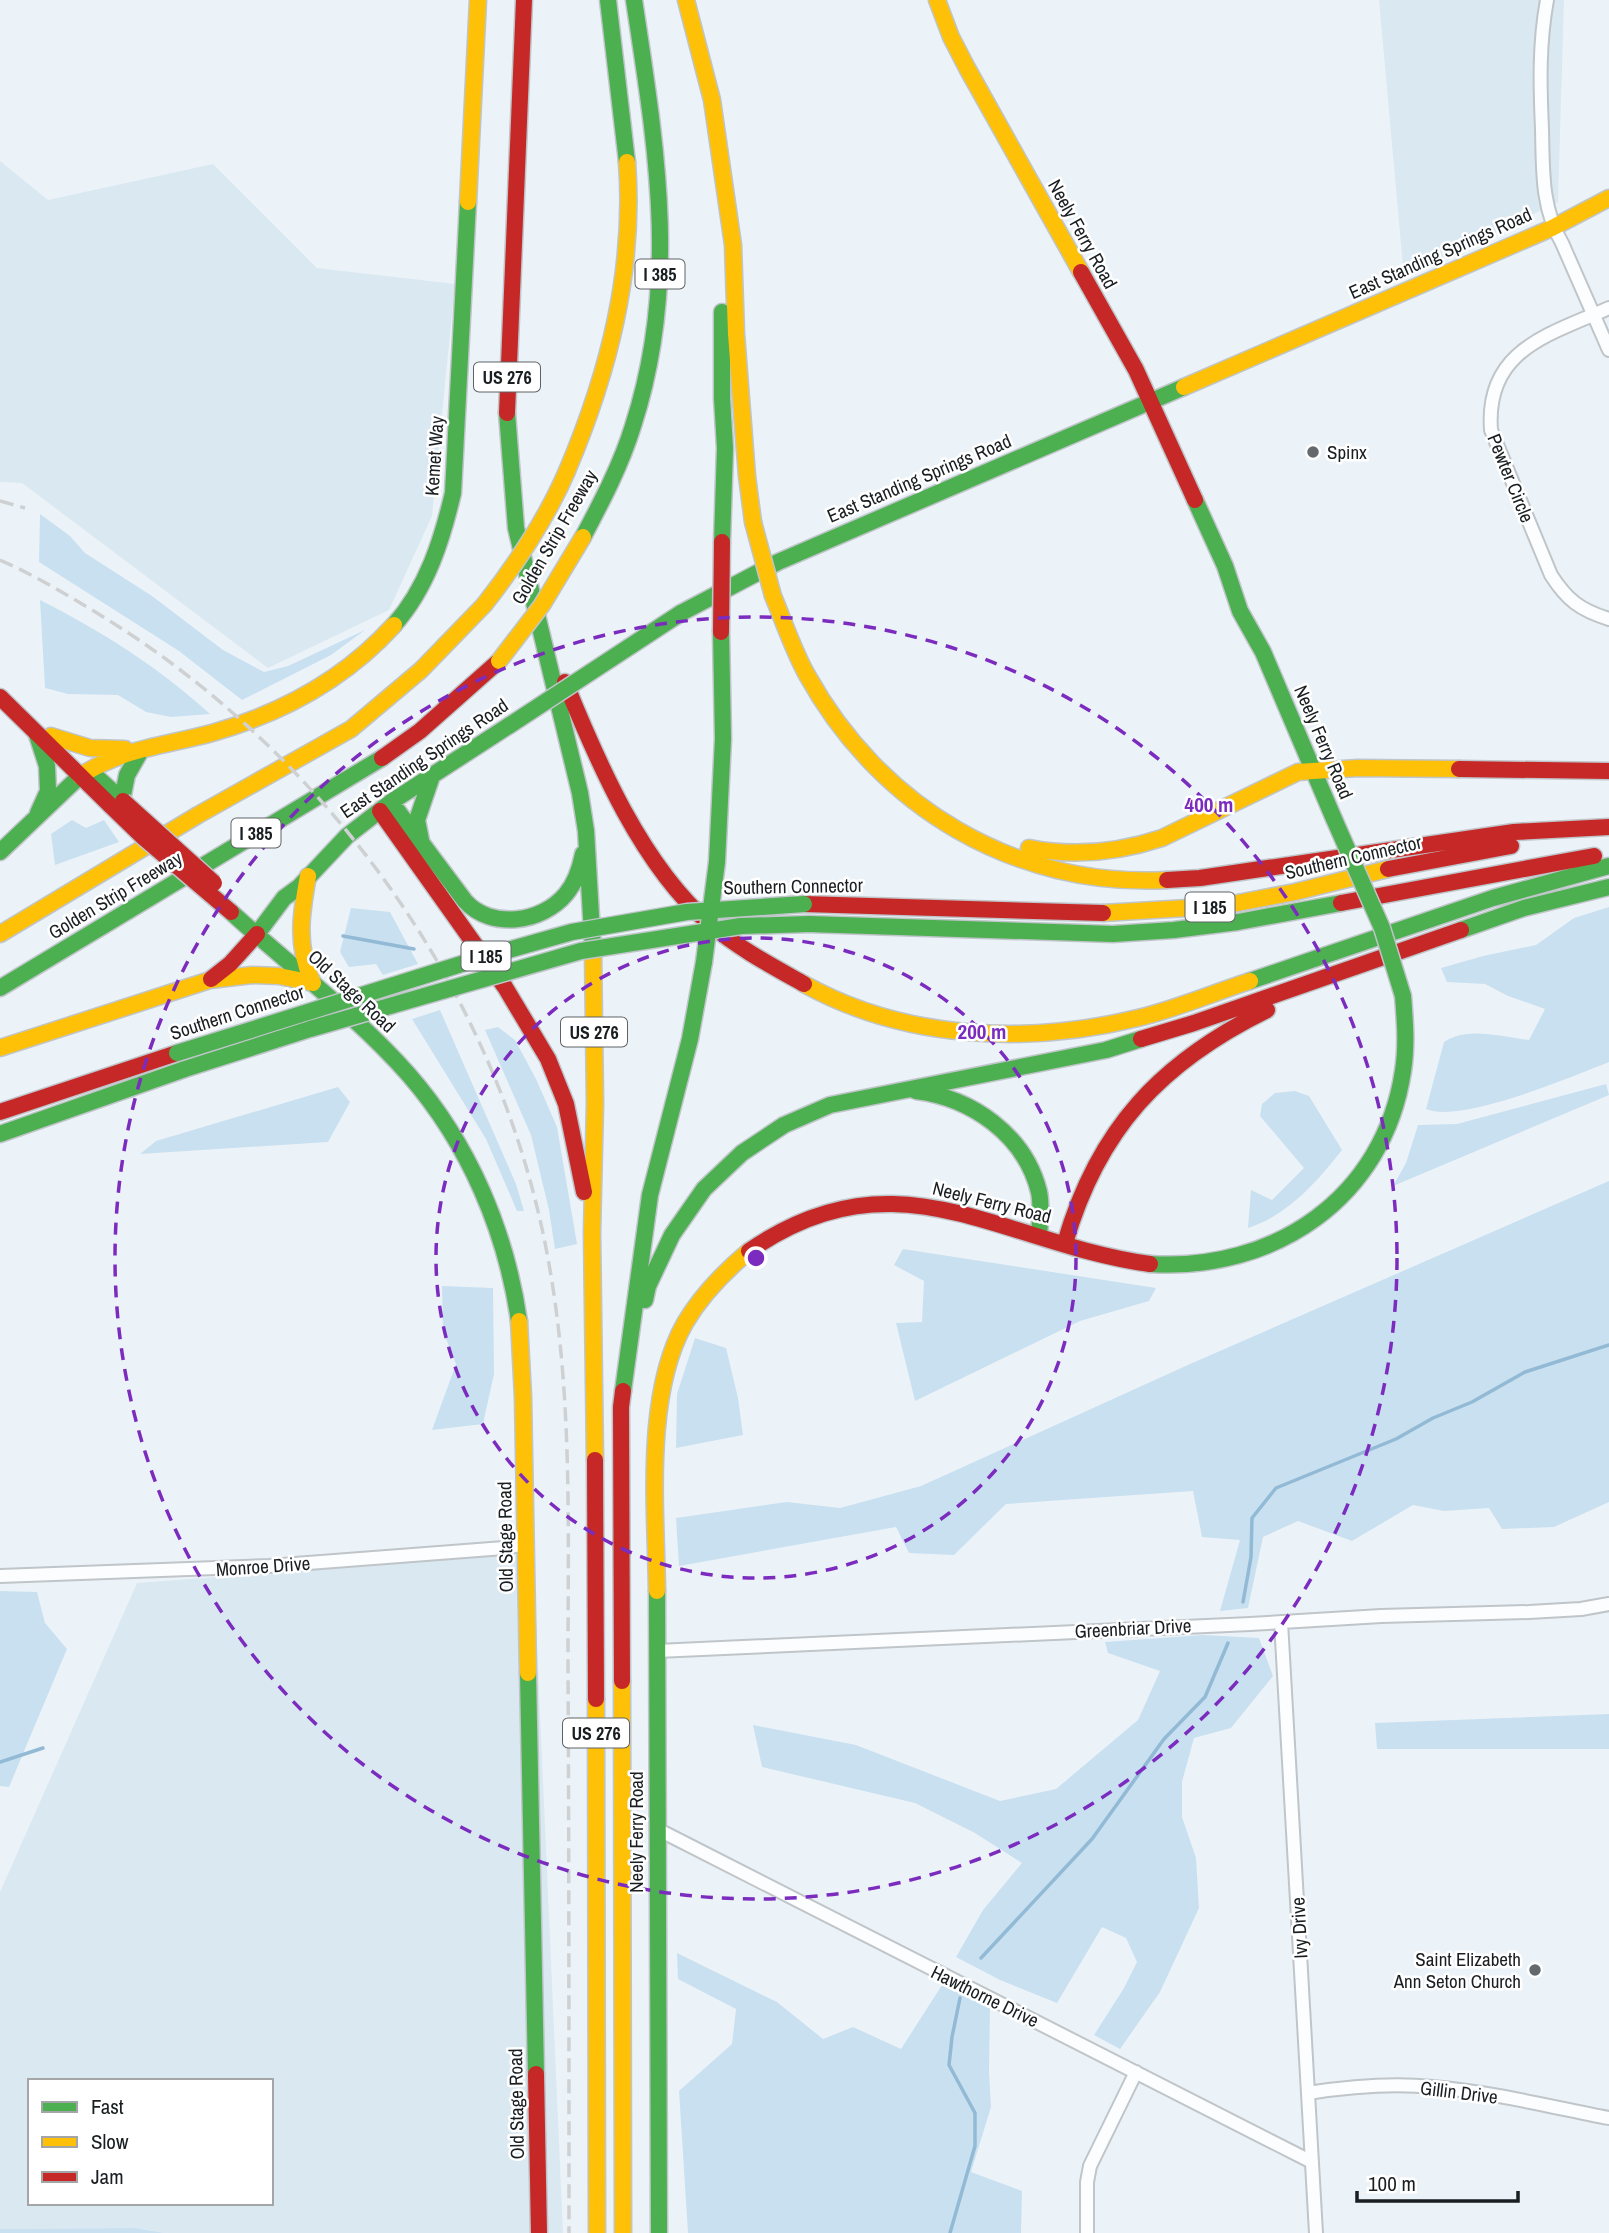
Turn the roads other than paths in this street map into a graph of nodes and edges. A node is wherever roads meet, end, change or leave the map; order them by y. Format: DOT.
graph roads {
  1 [pos="478,0"];
  2 [pos="524,0"];
  3 [pos="608,0"];
  4 [pos="634,0"];
  5 [pos="686,0"];
  6 [pos="937,0"];
  7 [pos="1547,0"];
  8 [pos="712,100"];
  9 [pos="1609,198"];
  10 [pos="1552,228"];
  11 [pos="1609,308"];
  12 [pos="1595,315"];
  13 [pos="1609,350"];
  14 [pos="1150,401"];
  15 [pos="1609,619"];
  16 [pos="540,622"];
  17 [pos="4,701"];
  18 [pos="826,702"];
  19 [pos="44,735"];
  20 [pos="137,752"];
  21 [pos="1609,771"];
  22 [pos="85,773"];
  23 [pos="1313,773"];
  24 [pos="432,776"];
  25 [pos="118,803"];
  26 [pos="386,806"];
  27 [pos="34,821"];
  28 [pos="1609,827"];
  29 [pos="586,831"];
  30 [pos="421,842"];
  31 [pos="0,852"];
  32 [pos="1609,854"];
  33 [pos="1609,866"];
  34 [pos="304,881"];
  35 [pos="1602,889"];
  36 [pos="0,934"];
  37 [pos="257,934"];
  38 [pos="210,980"];
  39 [pos="313,983"];
  40 [pos="0,988"];
  41 [pos="0,1048"];
  42 [pos="883,1093"];
  43 [pos="0,1112"];
  44 [pos="0,1134"];
  45 [pos="592,1232"];
  46 [pos="1039,1236"];
  47 [pos="1065,1243"];
  48 [pos="626,1371"];
  49 [pos="526,1544"];
  50 [pos="0,1576"];
  51 [pos="1609,1604"];
  52 [pos="1281,1622"];
  53 [pos="657,1651"];
  54 [pos="657,1829"];
  55 [pos="1136,2072"];
  56 [pos="1308,2093"];
  57 [pos="1609,2118"];
  58 [pos="1312,2162"];
  59 [pos="540,2233"];
  60 [pos="597,2233"];
  61 [pos="623,2233"];
  62 [pos="659,2233"];
  63 [pos="1087,2233"];
  64 [pos="1316,2233"];
  1 -- 20 [label="main road, Kemet Way"];
  2 -- 16 [label="main road, US 276"];
  3 -- 36 [label="main road, Golden Strip Freeway / I 385, bridge"];
  4 -- 40 [label="main road, Golden Strip Freeway / I 385, bridge"];
  5 -- 8 [label="main road, US 276"];
  6 -- 14 [label="main road, Neely Ferry Road"];
  7 -- 10 [label="street"];
  8 -- 18 [label="main road, bridge"];
  8 -- 48 [label="main road, US 276, bridge"];
  9 -- 10 [label="main road, East Standing Springs Road"];
  10 -- 12 [label="street"];
  10 -- 14 [label="main road, East Standing Springs Road"];
  11 -- 12 [label="street, Pewter Circle"];
  12 -- 13 [label="street"];
  12 -- 15 [label="street, Pewter Circle"];
  14 -- 23 [label="main road, Neely Ferry Road"];
  14 -- 24 [label="main road, East Standing Springs Road, bridge"];
  16 -- 29 [label="main road, US 276"];
  16 -- 33 [label="main road"];
  17 -- 19 [label="main road, Old Stage Road"];
  18 -- 23 [label="main road"];
  18 -- 28 [label="main road"];
  19 -- 20 [label="main road"];
  19 -- 22 [label="main road, Old Stage Road"];
  19 -- 27 [label="main road"];
  20 -- 22 [label="main road, Kemet Way"];
  20 -- 25 [label="main road"];
  21 -- 23 [label="main road"];
  22 -- 25 [label="main road, Old Stage Road"];
  22 -- 27 [label="main road"];
  23 -- 47 [label="main road, Neely Ferry Road, bridge"];
  24 -- 26 [label="main road, East Standing Springs Road"];
  24 -- 30 [label="main road"];
  25 -- 37 [label="main road, Old Stage Road, bridge"];
  26 -- 30 [label="main road"];
  26 -- 34 [label="main road, East Standing Springs Road"];
  26 -- 45 [label="main road"];
  27 -- 31 [label="main road"];
  28 -- 43 [label="main road, Southern Connector / I 185, bridge"];
  29 -- 30 [label="main road"];
  29 -- 45 [label="main road, US 276"];
  32 -- 44 [label="main road, Southern Connector / I 185, bridge"];
  34 -- 37 [label="main road, East Standing Springs Road"];
  34 -- 39 [label="main road"];
  35 -- 42 [label="main road"];
  35 -- 47 [label="main road"];
  37 -- 38 [label="main road, East Standing Springs Road"];
  37 -- 39 [label="main road, Old Stage Road"];
  38 -- 39 [label="main road"];
  38 -- 41 [label="main road"];
  39 -- 49 [label="main road, Old Stage Road"];
  42 -- 46 [label="main road"];
  42 -- 48 [label="main road"];
  45 -- 60 [label="main road, US 276"];
  46 -- 47 [label="main road, Neely Ferry Road"];
  46 -- 53 [label="main road, Neely Ferry Road"];
  48 -- 61 [label="main road, US 276"];
  49 -- 50 [label="street, Monroe Drive"];
  49 -- 59 [label="main road, Old Stage Road"];
  51 -- 52 [label="street, Greenbriar Drive"];
  52 -- 53 [label="street, Greenbriar Drive"];
  52 -- 56 [label="street, Ivy Drive"];
  53 -- 54 [label="main road, Neely Ferry Road"];
  54 -- 55 [label="street, Hawthorne Drive"];
  54 -- 62 [label="main road, Neely Ferry Road"];
  55 -- 58 [label="street, Hawthorne Drive"];
  55 -- 63 [label="street"];
  56 -- 57 [label="street, Gillin Drive"];
  56 -- 58 [label="street, Ivy Drive"];
  58 -- 64 [label="street, Ivy Drive"];
}
